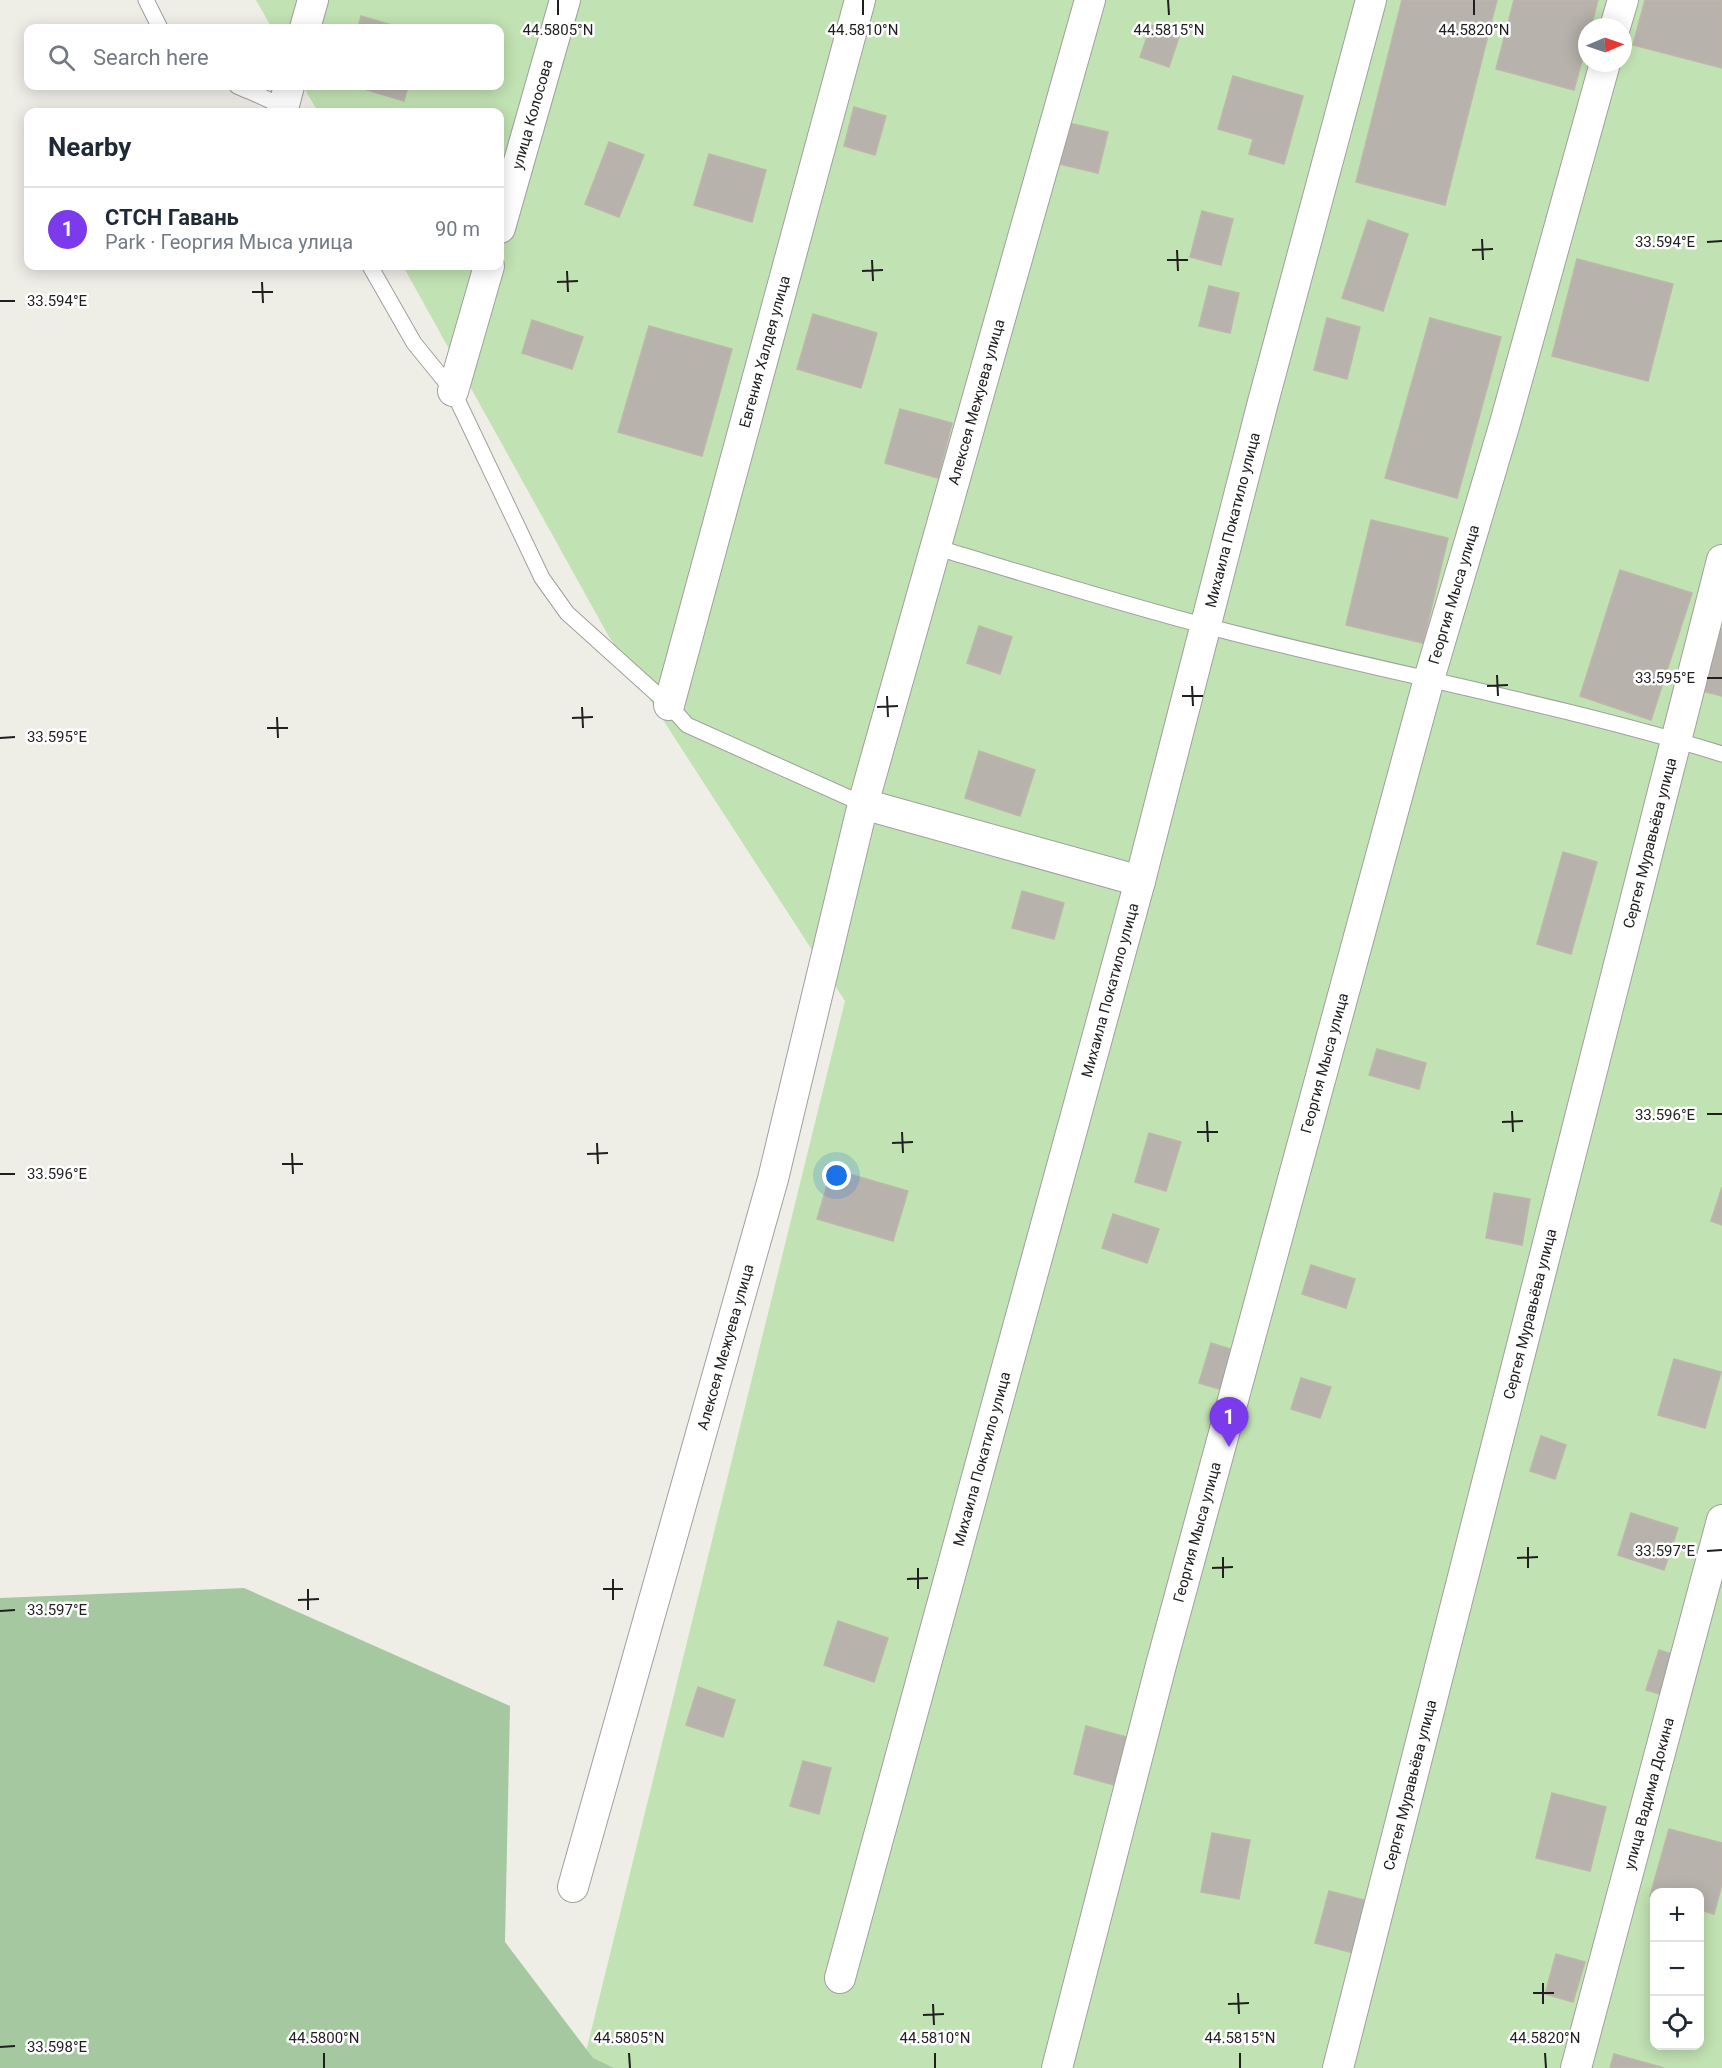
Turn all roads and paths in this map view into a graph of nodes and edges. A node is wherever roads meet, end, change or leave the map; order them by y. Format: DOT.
graph roads {
  1 [pos="146,0"];
  2 [pos="313,0"];
  3 [pos="565,0"];
  4 [pos="860,0"];
  5 [pos="1090,0"];
  6 [pos="1371,0"];
  7 [pos="1623,0"];
  8 [pos="1618,18"];
  9 [pos="158,24"];
  10 [pos="306,24"];
  11 [pos="1602,72"];
  12 [pos="249,90"];
  13 [pos="286,102"];
  14 [pos="504,214"];
  15 [pos="372,270"];
  16 [pos="488,270"];
  17 [pos="453,392"];
  18 [pos="935,548"];
  19 [pos="1722,560"];
  20 [pos="1206,626"];
  21 [pos="1429,679"];
  22 [pos="669,705"];
  23 [pos="1677,741"];
  24 [pos="1722,754"];
  25 [pos="863,804"];
  26 [pos="1140,881"];
  27 [pos="1722,1520"];
  28 [pos="573,1887"];
  29 [pos="840,1978"];
  30 [pos="1056,2068"];
  31 [pos="1338,2068"];
  32 [pos="1576,2068"];
  1 -- 9 [label="lane"];
  2 -- 10 [label="street"];
  3 -- 14 [label="street, улица Колосова"];
  4 -- 22 [label="street, Евгения Халдея улица"];
  5 -- 18 [label="street, Алексея Межуева улица"];
  6 -- 20 [label="street, Михаила Покатило улица"];
  7 -- 8 [label="street"];
  11 -- 21 [label="street, Георгия Мыса улица"];
  12 -- 13 [label="lane"];
  15 -- 17 [label="lane"];
  16 -- 17 [label="street"];
  17 -- 22 [label="lane"];
  18 -- 20 [label="lane"];
  18 -- 25 [label="street, Алексея Межуева улица"];
  19 -- 23 [label="street, Сергея Муравьёва улица"];
  20 -- 21 [label="lane"];
  20 -- 26 [label="street, Михаила Покатило улица"];
  21 -- 23 [label="lane"];
  21 -- 30 [label="street, Георгия Мыса улица"];
  22 -- 25 [label="lane"];
  23 -- 24 [label="lane"];
  23 -- 31 [label="street, Сергея Муравьёва улица"];
  25 -- 26 [label="street"];
  25 -- 28 [label="street, Алексея Межуева улица"];
  26 -- 29 [label="street, Михаила Покатило улица"];
  27 -- 32 [label="street, улица Вадима Докина"];
}
